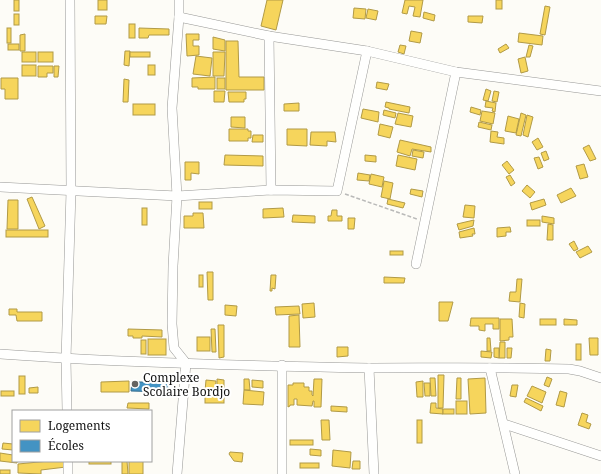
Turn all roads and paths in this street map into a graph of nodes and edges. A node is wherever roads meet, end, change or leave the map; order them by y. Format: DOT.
graph roads {
  1 [pos="70,0"];
  2 [pos="179,0"];
  3 [pos="179,17"];
  4 [pos="269,36"];
  5 [pos="366,51"];
  6 [pos="456,72"];
  7 [pos="601,91"];
  8 [pos="0,187"];
  9 [pos="271,190"];
  10 [pos="71,191"];
  11 [pos="337,191"];
  12 [pos="177,196"];
  13 [pos="424,222"];
  14 [pos="416,264"];
  15 [pos="0,354"];
  16 [pos="66,359"];
  17 [pos="186,363"];
  18 [pos="282,365"];
  19 [pos="369,368"];
  20 [pos="490,368"];
  21 [pos="601,378"];
  22 [pos="67,410"];
  23 [pos="504,424"];
  24 [pos="601,456"];
  25 [pos="68,462"];
  26 [pos="68,474"];
  27 [pos="178,474"];
  28 [pos="282,474"];
  29 [pos="374,474"];
  30 [pos="515,474"];
  1 -- 10 [label="street"];
  2 -- 3 [label="street"];
  3 -- 4 [label="street"];
  3 -- 12 [label="street"];
  4 -- 5 [label="street"];
  4 -- 9 [label="street"];
  5 -- 6 [label="street"];
  5 -- 11 [label="street"];
  6 -- 7 [label="street"];
  6 -- 13 [label="street"];
  8 -- 10 [label="street"];
  9 -- 11 [label="street"];
  9 -- 12 [label="street"];
  10 -- 12 [label="street"];
  10 -- 16 [label="street"];
  11 -- 13 [label="path"];
  12 -- 17 [label="street"];
  13 -- 14 [label="street"];
  15 -- 16 [label="street"];
  16 -- 17 [label="street"];
  16 -- 22 [label="street"];
  17 -- 18 [label="street"];
  17 -- 27 [label="street"];
  18 -- 19 [label="street"];
  18 -- 28 [label="street"];
  19 -- 20 [label="street"];
  19 -- 29 [label="street"];
  20 -- 21 [label="street"];
  20 -- 23 [label="street"];
  23 -- 24 [label="street"];
  23 -- 30 [label="street"];
  25 -- 26 [label="street"];
}
